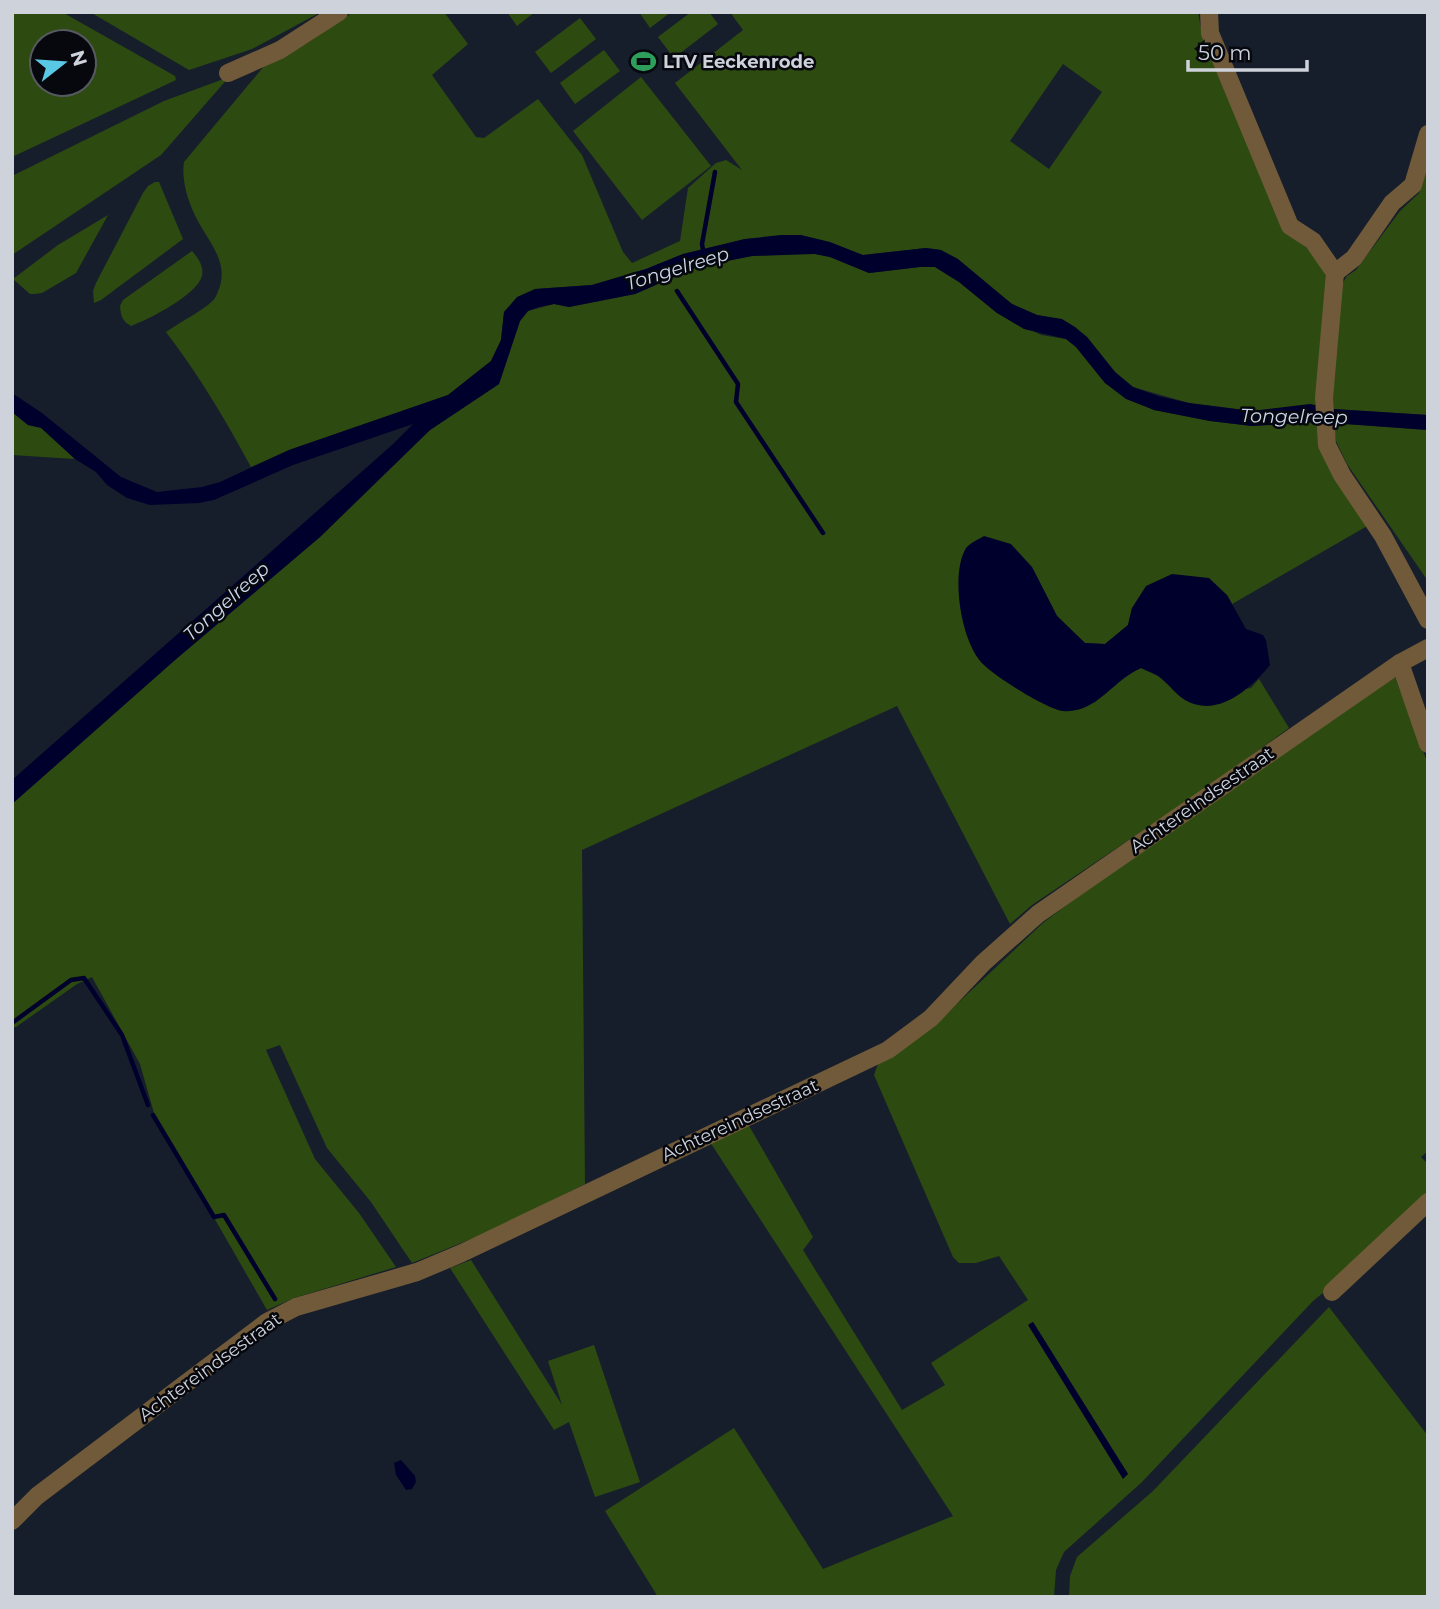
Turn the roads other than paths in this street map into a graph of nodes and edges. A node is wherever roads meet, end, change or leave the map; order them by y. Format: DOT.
graph roads {
  1 [pos="339,12"];
  2 [pos="1209,12"];
  3 [pos="228,73"];
  4 [pos="1428,134"];
  5 [pos="1335,273"];
  6 [pos="1428,620"];
  7 [pos="1428,648"];
  8 [pos="1400,663"];
  9 [pos="1428,744"];
  10 [pos="1428,1202"];
  11 [pos="1332,1292"];
  12 [pos="12,1521"];
  1 -- 3 [label="street"];
  2 -- 5 [label="street"];
  4 -- 5 [label="street"];
  5 -- 6 [label="street"];
  7 -- 8 [label="street, Achtereindsestraat"];
  8 -- 9 [label="street"];
  8 -- 12 [label="street, Achtereindsestraat"];
  10 -- 11 [label="street"];
}
